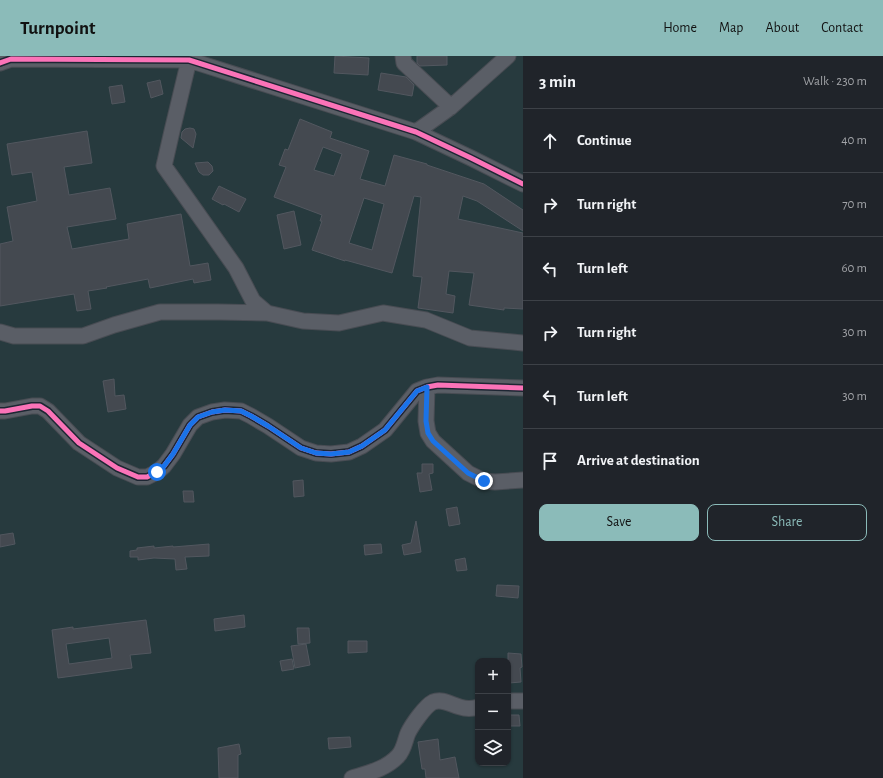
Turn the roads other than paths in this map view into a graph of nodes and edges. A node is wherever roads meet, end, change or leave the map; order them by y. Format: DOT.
graph roads {
  1 [pos="403,56"];
  2 [pos="508,56"];
  3 [pos="4,60"];
  4 [pos="189,60"];
  5 [pos="452,107"];
  6 [pos="416,132"];
  7 [pos="523,184"];
  8 [pos="267,313"];
  9 [pos="0,332"];
  10 [pos="523,343"];
  11 [pos="427,387"];
  12 [pos="523,388"];
  13 [pos="0,411"];
  14 [pos="523,480"];
  15 [pos="511,701"];
  16 [pos="523,701"];
  17 [pos="475,708"];
  18 [pos="352,778"];
  1 -- 5 [label="street"];
  2 -- 5 [label="street"];
  3 -- 4 [label="street"];
  4 -- 6 [label="street"];
  4 -- 8 [label="street"];
  5 -- 6 [label="street"];
  6 -- 7 [label="street"];
  8 -- 9 [label="street"];
  8 -- 10 [label="street"];
  11 -- 12 [label="street"];
  11 -- 13 [label="street"];
  11 -- 14 [label="street"];
  15 -- 16 [label="street"];
  17 -- 18 [label="street"];
}
